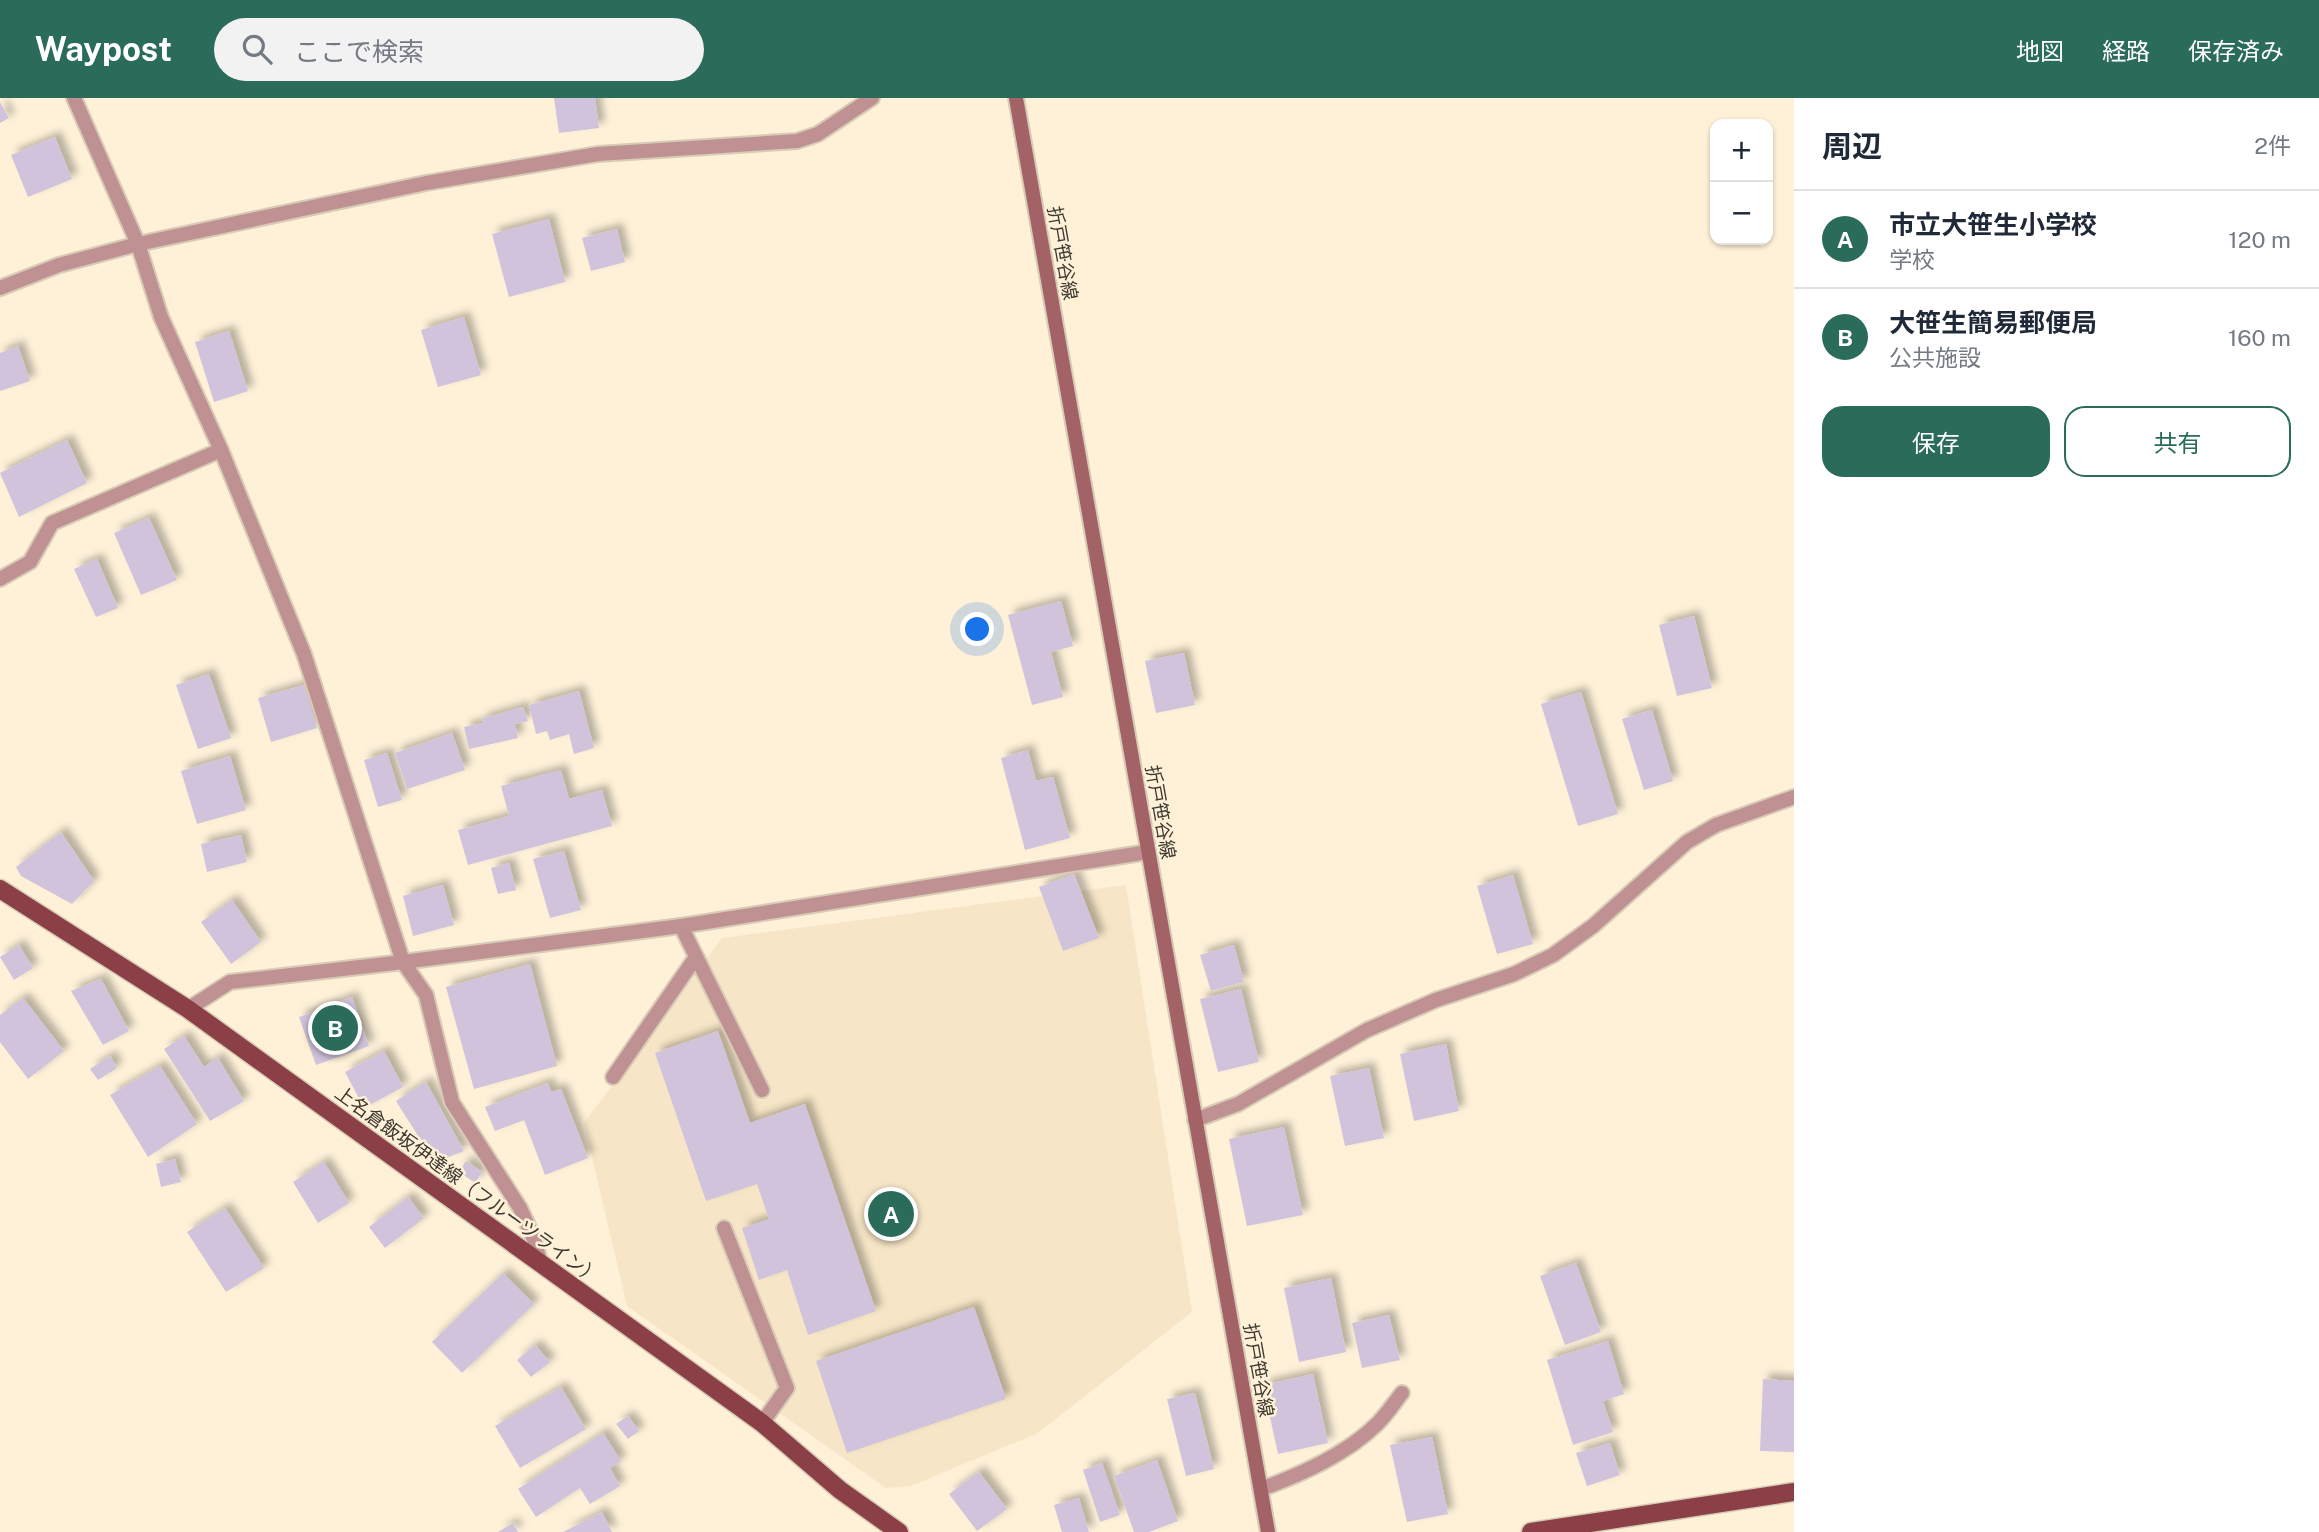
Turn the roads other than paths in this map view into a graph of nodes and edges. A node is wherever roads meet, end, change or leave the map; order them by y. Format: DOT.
graph roads {
  1 [pos="74,98"];
  2 [pos="872,98"];
  3 [pos="1016,98"];
  4 [pos="138,244"];
  5 [pos="0,288"];
  6 [pos="221,450"];
  7 [pos="0,579"];
  8 [pos="1794,797"];
  9 [pos="1148,852"];
  10 [pos="0,889"];
  11 [pos="681,926"];
  12 [pos="696,957"];
  13 [pos="403,962"];
  14 [pos="188,1009"];
  15 [pos="613,1077"];
  16 [pos="762,1090"];
  17 [pos="1195,1120"];
  18 [pos="724,1228"];
  19 [pos="541,1265"];
  20 [pos="1402,1393"];
  21 [pos="762,1423"];
  22 [pos="1261,1489"];
  23 [pos="1794,1492"];
  24 [pos="899,1532"];
  25 [pos="1268,1532"];
  26 [pos="1531,1532"];
  1 -- 4 [label="street"];
  2 -- 4 [label="street"];
  3 -- 9 [label="main road, 折戸笹谷線"];
  4 -- 5 [label="street"];
  4 -- 6 [label="street"];
  6 -- 7 [label="street"];
  6 -- 13 [label="street"];
  8 -- 17 [label="street"];
  9 -- 11 [label="street"];
  9 -- 17 [label="main road, 折戸笹谷線"];
  10 -- 14 [label="main road, 上名倉飯坂伊達線（フルーツライン）"];
  11 -- 12 [label="street"];
  11 -- 13 [label="street"];
  12 -- 15 [label="street"];
  12 -- 16 [label="street"];
  13 -- 14 [label="street"];
  13 -- 19 [label="street"];
  14 -- 19 [label="main road, 上名倉飯坂伊達線（フルーツライン）"];
  17 -- 22 [label="main road, 折戸笹谷線"];
  18 -- 21 [label="street"];
  19 -- 21 [label="main road, 上名倉飯坂伊達線（フルーツライン）"];
  20 -- 22 [label="street"];
  21 -- 24 [label="main road, 上名倉飯坂伊達線（フルーツライン）"];
  22 -- 25 [label="main road, 折戸笹谷線"];
  23 -- 26 [label="main road"];
}
